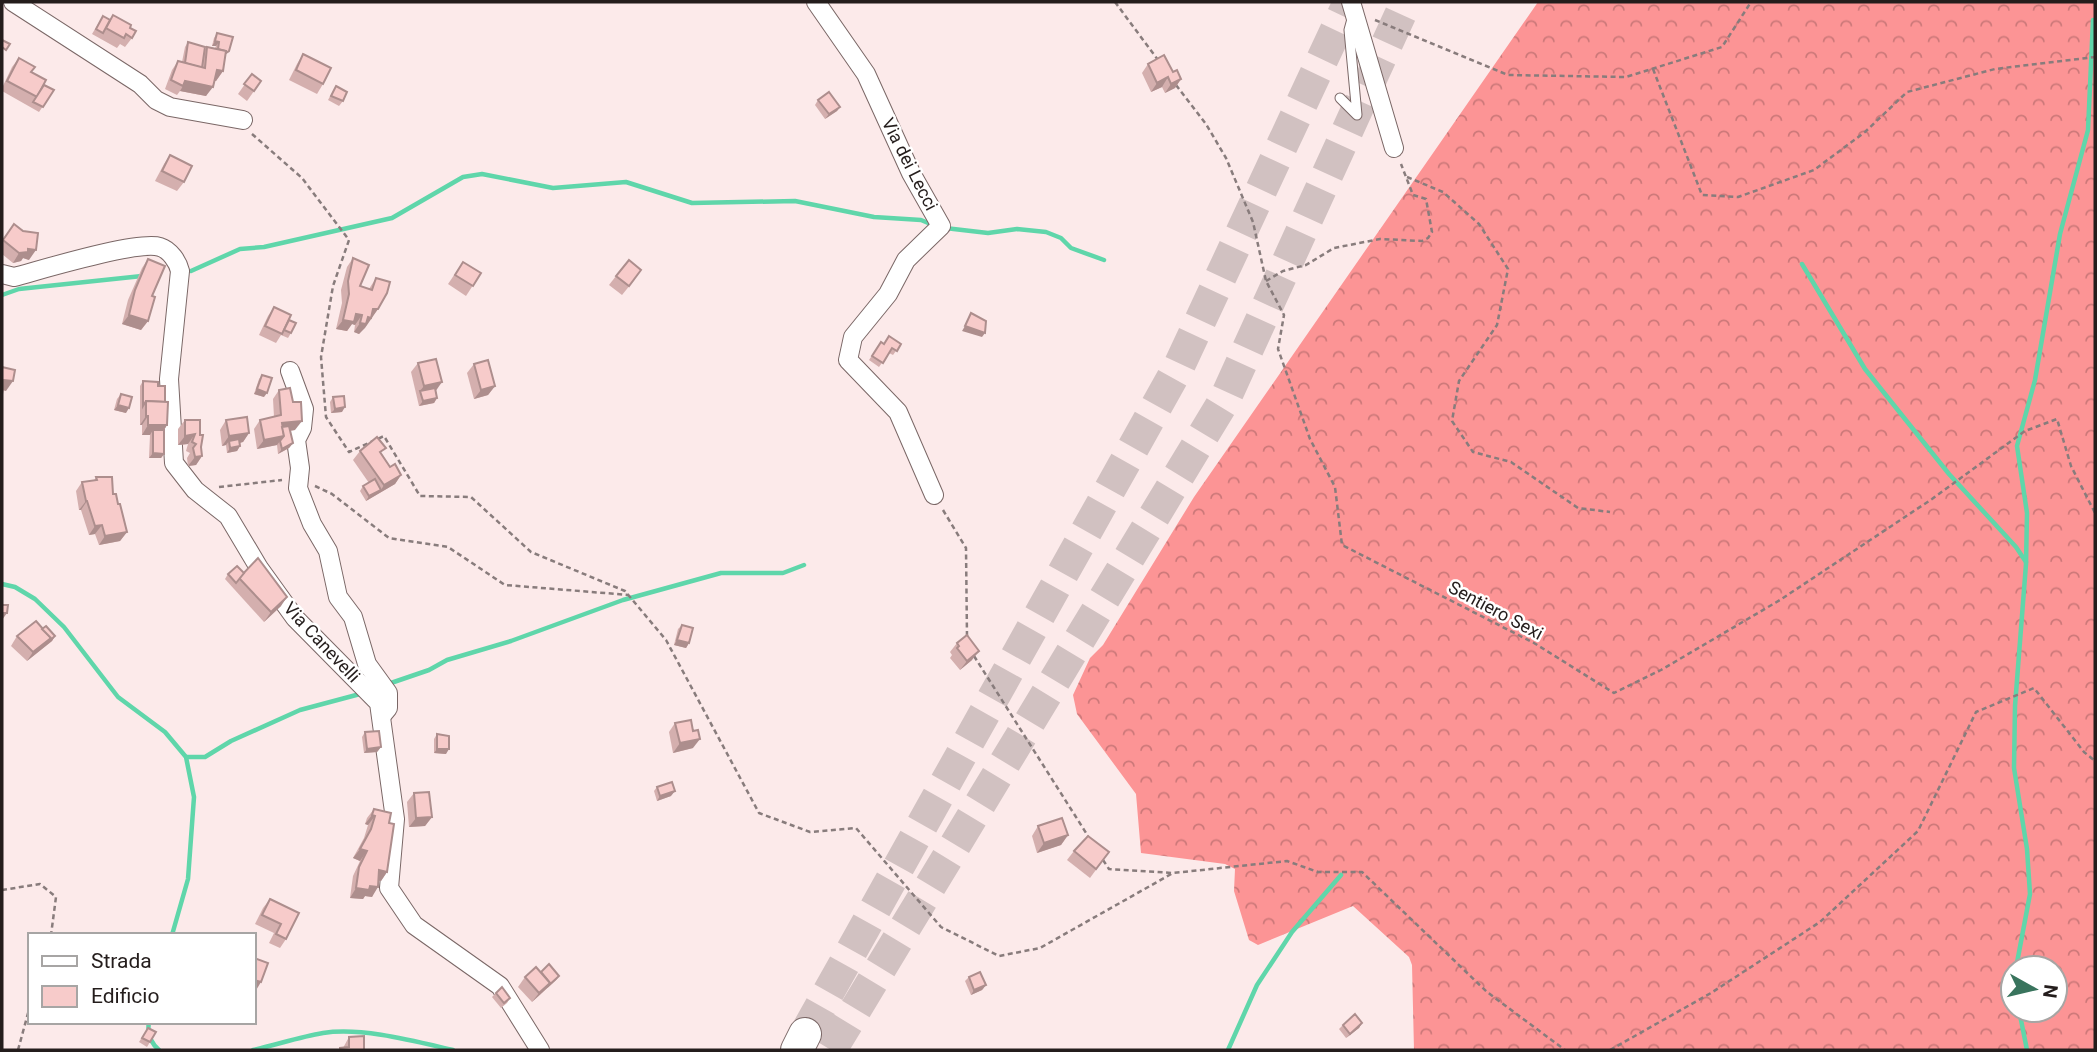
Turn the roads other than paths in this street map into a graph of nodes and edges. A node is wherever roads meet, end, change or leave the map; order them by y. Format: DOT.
graph roads {
  1 [pos="13,2"];
  2 [pos="816,2"];
  3 [pos="1352,6"];
  4 [pos="1340,98"];
  5 [pos="243,120"];
  6 [pos="1394,149"];
  7 [pos="2,274"];
  8 [pos="290,371"];
  9 [pos="934,495"];
  10 [pos="381,717"];
  11 [pos="540,1050"];
  1 -- 5 [label="street"];
  2 -- 9 [label="street, Via dei Lecci"];
  3 -- 4 [label="lane"];
  3 -- 6 [label="street"];
  7 -- 10 [label="street, Via Canevelli"];
  8 -- 10 [label="street"];
  10 -- 11 [label="street, Via Canevelli"];
}
